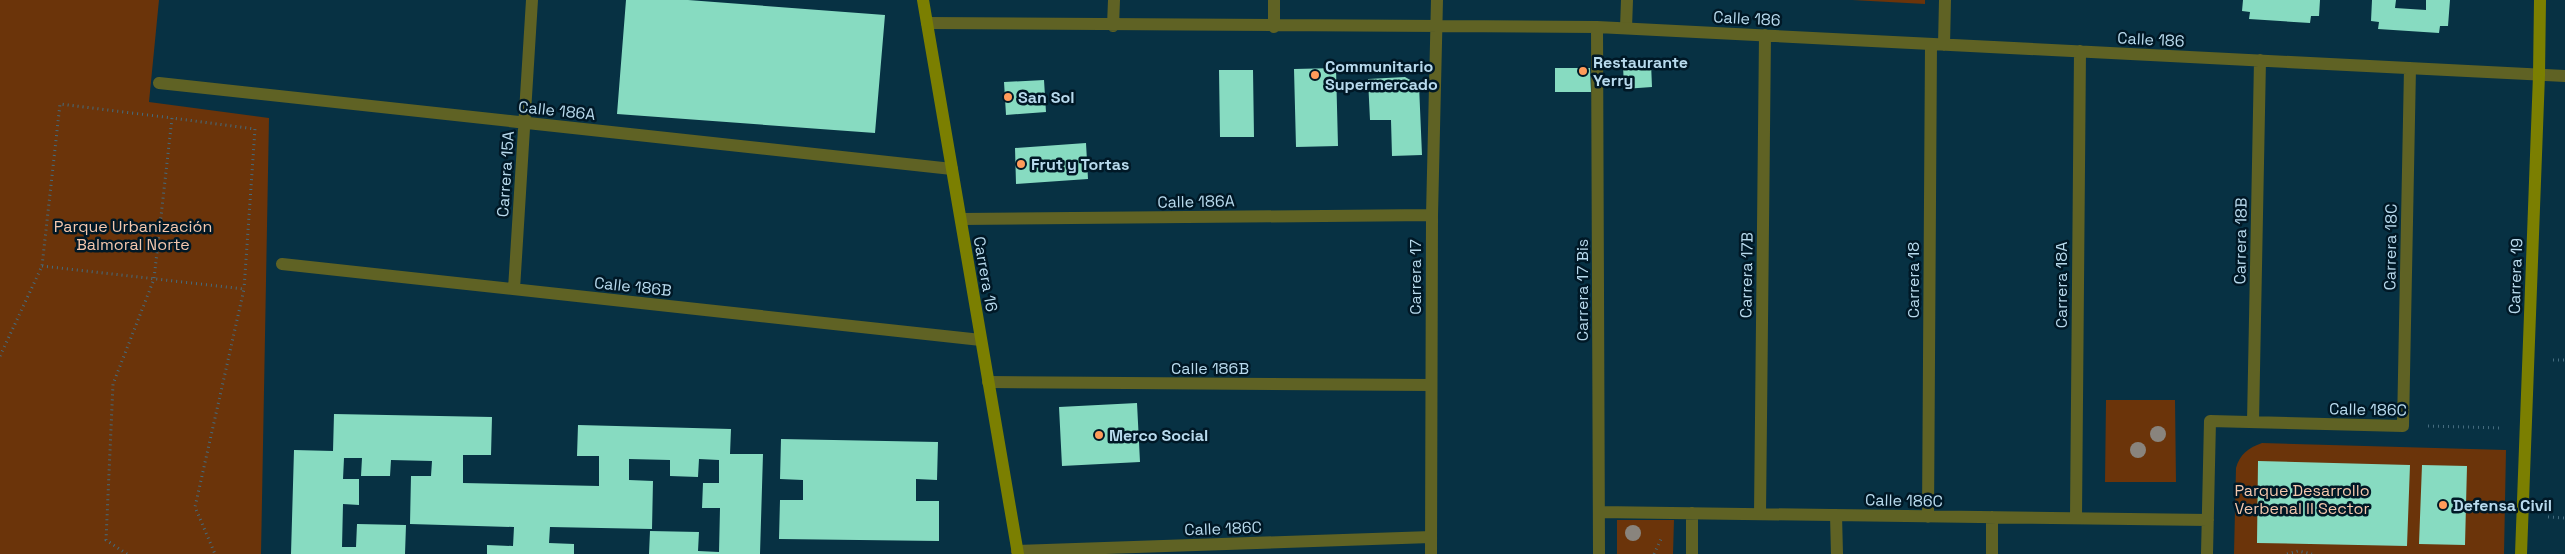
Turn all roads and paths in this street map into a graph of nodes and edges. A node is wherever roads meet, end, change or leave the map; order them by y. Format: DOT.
graph roads {
  1 [pos="532,0"];
  2 [pos="923,0"];
  3 [pos="1114,0"];
  4 [pos="1274,0"];
  5 [pos="1437,0"];
  6 [pos="1627,0"];
  7 [pos="1945,0"];
  8 [pos="2540,0"];
  9 [pos="926,23"];
  10 [pos="1114,26"];
  11 [pos="1436,26"];
  12 [pos="1274,27"];
  13 [pos="1597,27"];
  14 [pos="1626,28"];
  15 [pos="1765,35"];
  16 [pos="1931,44"];
  17 [pos="1944,45"];
  18 [pos="2080,51"];
  19 [pos="2260,60"];
  20 [pos="2410,68"];
  21 [pos="2539,75"];
  22 [pos="2565,76"];
  23 [pos="159,83"];
  24 [pos="172,118"];
  25 [pos="525,123"];
  26 [pos="952,169"];
  27 [pos="1432,215"];
  28 [pos="961,219"];
  29 [pos="282,264"];
  30 [pos="42,266"];
  31 [pos="154,279"];
  32 [pos="244,289"];
  33 [pos="514,289"];
  34 [pos="981,340"];
  35 [pos="0,356"];
  36 [pos="988,382"];
  37 [pos="1431,386"];
  38 [pos="2253,422"];
  39 [pos="2403,426"];
  40 [pos="2526,429"];
  41 [pos="1599,512"];
  42 [pos="1692,514"];
  43 [pos="1760,514"];
  44 [pos="1836,515"];
  45 [pos="1928,516"];
  46 [pos="1992,517"];
  47 [pos="2076,518"];
  48 [pos="2208,520"];
  49 [pos="1431,537"];
  50 [pos="1018,552"];
  51 [pos="127,554"];
  52 [pos="215,554"];
  53 [pos="1431,554"];
  54 [pos="1599,554"];
  55 [pos="1692,554"];
  56 [pos="1837,554"];
  57 [pos="1992,554"];
  58 [pos="2207,554"];
  59 [pos="2287,554"];
  60 [pos="2312,554"];
  61 [pos="2521,554"];
  1 -- 25 [label="street, Carrera 15A"];
  2 -- 9 [label="street, Carrera 16"];
  3 -- 10 [label="street"];
  4 -- 12 [label="street"];
  5 -- 11 [label="street, Carrera 17"];
  6 -- 14 [label="street"];
  7 -- 17 [label="street"];
  8 -- 21 [label="street, Carrera 19"];
  9 -- 10 [label="street, Calle 186"];
  9 -- 26 [label="street, Carrera 16"];
  10 -- 12 [label="street, Calle 186"];
  11 -- 12 [label="street, Calle 186"];
  11 -- 13 [label="street, Calle 186"];
  11 -- 27 [label="street, Carrera 17"];
  13 -- 14 [label="street, Calle 186"];
  13 -- 41 [label="street, Carrera 17 Bis"];
  14 -- 15 [label="street, Calle 186"];
  15 -- 16 [label="street, Calle 186"];
  15 -- 43 [label="street, Carrera 17B"];
  16 -- 17 [label="street, Calle 186"];
  16 -- 45 [label="street, Carrera 18"];
  17 -- 18 [label="street, Calle 186"];
  18 -- 19 [label="street, Calle 186"];
  18 -- 47 [label="street, Carrera 18A"];
  19 -- 20 [label="street, Calle 186"];
  19 -- 38 [label="street, Carrera 18B"];
  20 -- 21 [label="street, Calle 186"];
  20 -- 39 [label="street, Carrera 18C"];
  21 -- 22 [label="street, Calle 186"];
  21 -- 40 [label="street, Carrera 19"];
  23 -- 25 [label="street, Calle 186A"];
  24 -- 30 [label="path"];
  24 -- 31 [label="path"];
  24 -- 32 [label="path"];
  25 -- 26 [label="street, Calle 186A"];
  25 -- 33 [label="street, Carrera 15A"];
  26 -- 28 [label="street, Carrera 16"];
  27 -- 28 [label="street, Calle 186A"];
  27 -- 37 [label="street, Carrera 17"];
  28 -- 34 [label="street, Carrera 16"];
  29 -- 33 [label="street, Calle 186B"];
  30 -- 31 [label="path"];
  30 -- 35 [label="path"];
  31 -- 32 [label="path"];
  31 -- 51 [label="path"];
  32 -- 52 [label="path"];
  33 -- 34 [label="street, Calle 186B"];
  34 -- 36 [label="street, Carrera 16"];
  36 -- 37 [label="street, Calle 186B"];
  36 -- 50 [label="street, Carrera 16"];
  37 -- 49 [label="street, Carrera 17"];
  38 -- 39 [label="street, Calle 186C"];
  38 -- 48 [label="street, Calle 186C"];
  39 -- 40 [label="path, Calle 186C"];
  40 -- 61 [label="street, Carrera 19"];
  41 -- 42 [label="street, Calle 186C"];
  41 -- 54 [label="street, Carrera 17 Bis"];
  42 -- 43 [label="street, Calle 186C"];
  42 -- 55 [label="street"];
  43 -- 44 [label="street, Calle 186C"];
  44 -- 45 [label="street, Calle 186C"];
  44 -- 56 [label="street"];
  45 -- 46 [label="street, Calle 186C"];
  46 -- 47 [label="street, Calle 186C"];
  46 -- 57 [label="street"];
  47 -- 48 [label="street, Calle 186C"];
  48 -- 58 [label="street"];
  49 -- 50 [label="street, Calle 186C"];
  49 -- 53 [label="street, Carrera 17"];
  59 -- 60 [label="path"];
}
